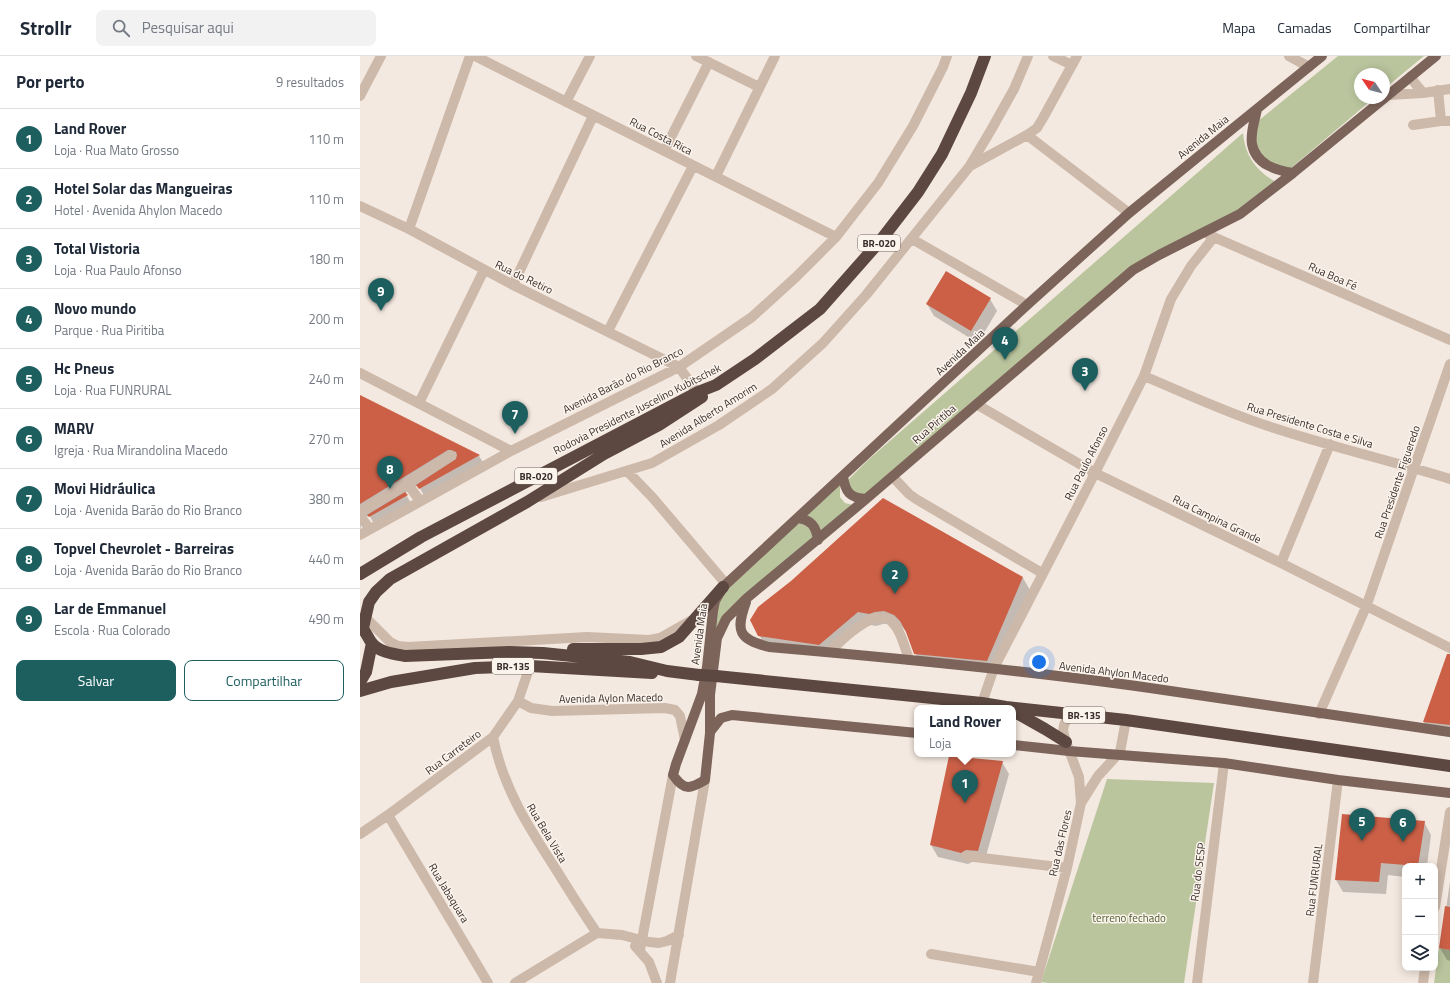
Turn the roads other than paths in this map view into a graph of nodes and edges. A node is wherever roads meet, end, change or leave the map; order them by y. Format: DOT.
graph roads {
  1 [pos="381,56"];
  2 [pos="470,56"];
  3 [pos="475,56"];
  4 [pos="590,56"];
  5 [pos="696,56"];
  6 [pos="775,56"];
  7 [pos="947,56"];
  8 [pos="985,56"];
  9 [pos="1028,56"];
  10 [pos="1053,56"];
  11 [pos="1289,56"];
  12 [pos="1322,56"];
  13 [pos="1436,56"];
  14 [pos="1074,60"];
  15 [pos="709,62"];
  16 [pos="1309,67"];
  17 [pos="1411,76"];
  18 [pos="759,87"];
  19 [pos="1450,89"];
  20 [pos="1438,90"];
  21 [pos="1423,93"];
  22 [pos="1390,94"];
  23 [pos="1390,95"];
  24 [pos="360,96"];
  25 [pos="566,102"];
  26 [pos="1378,104"];
  27 [pos="1257,109"];
  28 [pos="593,116"];
  29 [pos="1446,121"];
  30 [pos="1413,125"];
  31 [pos="1027,135"];
  32 [pos="664,151"];
  33 [pos="693,166"];
  34 [pos="969,167"];
  35 [pos="1294,173"];
  36 [pos="716,176"];
  37 [pos="360,206"];
  38 [pos="1130,213"];
  39 [pos="409,229"];
  40 [pos="1210,235"];
  41 [pos="836,237"];
  42 [pos="912,239"];
  43 [pos="484,270"];
  44 [pos="512,285"];
  45 [pos="1028,305"];
  46 [pos="608,331"];
  47 [pos="1450,340"];
  48 [pos="1450,364"];
  49 [pos="679,366"];
  50 [pos="360,373"];
  51 [pos="1144,376"];
  52 [pos="699,395"];
  53 [pos="419,403"];
  54 [pos="976,404"];
  55 [pos="1330,444"];
  56 [pos="511,450"];
  57 [pos="451,456"];
  58 [pos="1414,468"];
  59 [pos="627,471"];
  60 [pos="1095,473"];
  61 [pos="843,476"];
  62 [pos="892,476"];
  63 [pos="1450,480"];
  64 [pos="407,483"];
  65 [pos="866,499"];
  66 [pos="420,501"];
  67 [pos="527,502"];
  68 [pos="360,512"];
  69 [pos="360,516"];
  70 [pos="798,518"];
  71 [pos="370,529"];
  72 [pos="360,535"];
  73 [pos="818,540"];
  74 [pos="1281,563"];
  75 [pos="1042,573"];
  76 [pos="360,574"];
  77 [pos="724,586"];
  78 [pos="747,598"];
  79 [pos="1366,607"];
  80 [pos="697,617"];
  81 [pos="363,624"];
  82 [pos="372,643"];
  83 [pos="1450,648"];
  84 [pos="509,652"];
  85 [pos="830,652"];
  86 [pos="909,660"];
  87 [pos="530,666"];
  88 [pos="994,668"];
  89 [pos="715,670"];
  90 [pos="667,671"];
  91 [pos="360,682"];
  92 [pos="360,691"];
  93 [pos="518,701"];
  94 [pos="982,703"];
  95 [pos="991,705"];
  96 [pos="1016,710"];
  97 [pos="1016,713"];
  98 [pos="1070,714"];
  99 [pos="1319,714"];
  100 [pos="1126,720"];
  101 [pos="710,732"];
  102 [pos="1450,732"];
  103 [pos="914,734"];
  104 [pos="493,737"];
  105 [pos="685,740"];
  106 [pos="1016,745"];
  107 [pos="1067,747"];
  108 [pos="1118,755"];
  109 [pos="1224,763"];
  110 [pos="1450,766"];
  111 [pos="673,776"];
  112 [pos="705,780"];
  113 [pos="1338,780"];
  114 [pos="1450,793"];
  115 [pos="1081,804"];
  116 [pos="1450,812"];
  117 [pos="388,815"];
  118 [pos="360,834"];
  119 [pos="966,856"];
  120 [pos="1067,868"];
  121 [pos="1436,899"];
  122 [pos="597,932"];
  123 [pos="622,935"];
  124 [pos="679,935"];
  125 [pos="641,940"];
  126 [pos="640,950"];
  127 [pos="930,954"];
  128 [pos="1425,971"];
  129 [pos="1039,972"];
  130 [pos="488,983"];
  131 [pos="515,983"];
  132 [pos="656,983"];
  133 [pos="670,983"];
  134 [pos="1036,983"];
  135 [pos="1197,983"];
  136 [pos="1313,983"];
  137 [pos="1423,983"];
  1 -- 24 [label="street"];
  2 -- 39 [label="street"];
  3 -- 25 [label="street, Rua Costa Rica"];
  4 -- 25 [label="street"];
  5 -- 15 [label="street"];
  6 -- 18 [label="street"];
  7 -- 41 [label="street, Avenida Barão do Rio Branco"];
  8 -- 52 [label="highway, Rodovia Presidente Juscelino Kubitschek / BR-020"];
  9 -- 34 [label="street, Avenida Alberto Amorim"];
  10 -- 14 [label="street"];
  11 -- 16 [label="street"];
  12 -- 16 [label="main road, Avenida Maia"];
  13 -- 17 [label="main road, Rua Piritiba"];
  14 -- 31 [label="street"];
  15 -- 18 [label="street"];
  15 -- 32 [label="street"];
  16 -- 27 [label="main road, Avenida Maia"];
  17 -- 21 [label="street"];
  17 -- 22 [label="main road, Rua Piritiba"];
  18 -- 36 [label="street"];
  19 -- 20 [label="street"];
  20 -- 21 [label="street"];
  20 -- 29 [label="street"];
  21 -- 23 [label="street"];
  25 -- 28 [label="street, Rua Costa Rica"];
  26 -- 35 [label="main road, Rua Piritiba"];
  27 -- 35 [label="main road"];
  27 -- 38 [label="main road, Avenida Maia"];
  28 -- 32 [label="street, Rua Costa Rica"];
  28 -- 44 [label="street"];
  29 -- 30 [label="street"];
  31 -- 34 [label="street"];
  31 -- 38 [label="street"];
  32 -- 33 [label="street, Rua Costa Rica"];
  33 -- 36 [label="street, Rua Costa Rica"];
  33 -- 46 [label="street"];
  34 -- 42 [label="street, Avenida Alberto Amorim"];
  35 -- 40 [label="main road, Rua Piritiba"];
  36 -- 41 [label="street, Rua Costa Rica"];
  37 -- 39 [label="street, Rua do Retiro"];
  38 -- 45 [label="main road, Avenida Maia"];
  39 -- 43 [label="street, Rua do Retiro"];
  40 -- 47 [label="street, Rua Boa Fé"];
  40 -- 51 [label="street, Rua Paulo Afonso"];
  40 -- 54 [label="main road, Rua Piritiba"];
  41 -- 49 [label="street, Avenida Barão do Rio Branco"];
  42 -- 45 [label="street"];
  42 -- 59 [label="street, Avenida Alberto Amorim"];
  43 -- 44 [label="street, Rua do Retiro"];
  43 -- 53 [label="street"];
  44 -- 46 [label="street, Rua do Retiro"];
  45 -- 61 [label="main road, Avenida Maia"];
  46 -- 49 [label="street, Rua do Retiro"];
  48 -- 58 [label="street, Rua Presidente Figueredo"];
  49 -- 52 [label="street"];
  49 -- 56 [label="street, Avenida Barão do Rio Branco"];
  50 -- 53 [label="street"];
  51 -- 55 [label="street, Rua Presidente Costa e Silva"];
  51 -- 60 [label="street, Rua Paulo Afonso"];
  52 -- 67 [label="highway"];
  52 -- 76 [label="highway, Rodovia Presidente Juscelino Kubitschek / BR-020"];
  53 -- 56 [label="street"];
  54 -- 60 [label="street, Rua Campina Grande"];
  54 -- 62 [label="main road, Rua Piritiba"];
  55 -- 58 [label="street, Rua Presidente Costa e Silva"];
  55 -- 74 [label="street"];
  56 -- 66 [label="street, Avenida Barão do Rio Branco"];
  57 -- 64 [label="street"];
  58 -- 63 [label="street, Rua Presidente Costa e Silva"];
  58 -- 79 [label="street, Rua Presidente Figueredo"];
  59 -- 67 [label="street, Avenida Alberto Amorim"];
  59 -- 77 [label="street"];
  60 -- 74 [label="street, Rua Campina Grande"];
  60 -- 75 [label="street, Rua Paulo Afonso"];
  61 -- 65 [label="main road"];
  61 -- 70 [label="main road, Avenida Maia"];
  62 -- 65 [label="main road, Rua Piritiba"];
  62 -- 75 [label="street"];
  64 -- 66 [label="street"];
  64 -- 68 [label="street"];
  65 -- 73 [label="main road, Rua Piritiba"];
  66 -- 71 [label="street, Avenida Barão do Rio Branco"];
  67 -- 81 [label="highway"];
  69 -- 71 [label="street"];
  70 -- 73 [label="main road"];
  70 -- 77 [label="main road, Avenida Maia"];
  71 -- 72 [label="street, Avenida Barão do Rio Branco"];
  73 -- 78 [label="main road, Rua Piritiba"];
  74 -- 79 [label="street, Rua Campina Grande"];
  75 -- 88 [label="street, Rua Paulo Afonso"];
  77 -- 80 [label="highway"];
  77 -- 105 [label="main road, Avenida Maia"];
  78 -- 85 [label="main road, Avenida Ahylon Macedo"];
  78 -- 89 [label="main road, Rua Piritiba"];
  79 -- 83 [label="street, Rua Campina Grande"];
  79 -- 99 [label="street, Rua Presidente Figueredo"];
  80 -- 81 [label="street"];
  80 -- 84 [label="highway"];
  81 -- 82 [label="highway"];
  82 -- 84 [label="highway, BR-135"];
  82 -- 91 [label="highway"];
  84 -- 90 [label="highway, BR-135"];
  85 -- 86 [label="main road, Avenida Ahylon Macedo"];
  85 -- 86 [label="street"];
  86 -- 88 [label="main road, Avenida Ahylon Macedo"];
  87 -- 90 [label="highway, BR-135"];
  87 -- 92 [label="highway, BR-135"];
  87 -- 93 [label="street, Rua Carreteiro"];
  88 -- 94 [label="street, Rua Paulo Afonso"];
  88 -- 99 [label="main road, Avenida Ahylon Macedo"];
  89 -- 90 [label="highway, BR-135, bridge"];
  89 -- 94 [label="highway, BR-135"];
  89 -- 101 [label="main road, Rua Piritiba"];
  93 -- 104 [label="street, Rua Carreteiro"];
  93 -- 105 [label="street, Avenida Aylon Macedo"];
  94 -- 95 [label="highway, BR-135"];
  96 -- 98 [label="highway, BR-135"];
  97 -- 107 [label="highway"];
  98 -- 100 [label="highway, BR-135"];
  98 -- 107 [label="street"];
  99 -- 102 [label="main road, Avenida Ahylon Macedo"];
  100 -- 108 [label="street, Rua das Flores"];
  100 -- 110 [label="highway, BR-135"];
  101 -- 103 [label="main road"];
  101 -- 112 [label="main road, Rua Piritiba"];
  104 -- 117 [label="street, Rua Carreteiro"];
  104 -- 122 [label="street, Rua Bela Vista"];
  105 -- 111 [label="main road, Avenida Maia"];
  106 -- 107 [label="main road"];
  107 -- 108 [label="main road"];
  107 -- 115 [label="street"];
  108 -- 109 [label="main road"];
  108 -- 115 [label="street, Rua das Flores"];
  109 -- 113 [label="main road"];
  109 -- 135 [label="street, Rua do SESP"];
  111 -- 112 [label="main road"];
  111 -- 125 [label="street"];
  112 -- 124 [label="street"];
  113 -- 114 [label="main road"];
  113 -- 136 [label="street, Rua FUNRURAL"];
  115 -- 120 [label="street, Rua das Flores"];
  116 -- 121 [label="street"];
  117 -- 118 [label="street, Rua Carreteiro"];
  117 -- 130 [label="street, Rua Jabaquara"];
  119 -- 120 [label="street"];
  120 -- 129 [label="street, Rua das Flores"];
  122 -- 123 [label="street"];
  122 -- 131 [label="street"];
  123 -- 125 [label="street"];
  123 -- 126 [label="street"];
  124 -- 125 [label="street"];
  124 -- 133 [label="street"];
  125 -- 126 [label="street"];
  126 -- 132 [label="street"];
  127 -- 129 [label="street"];
  128 -- 137 [label="street"];
  129 -- 134 [label="street, Rua das Flores"];
}
